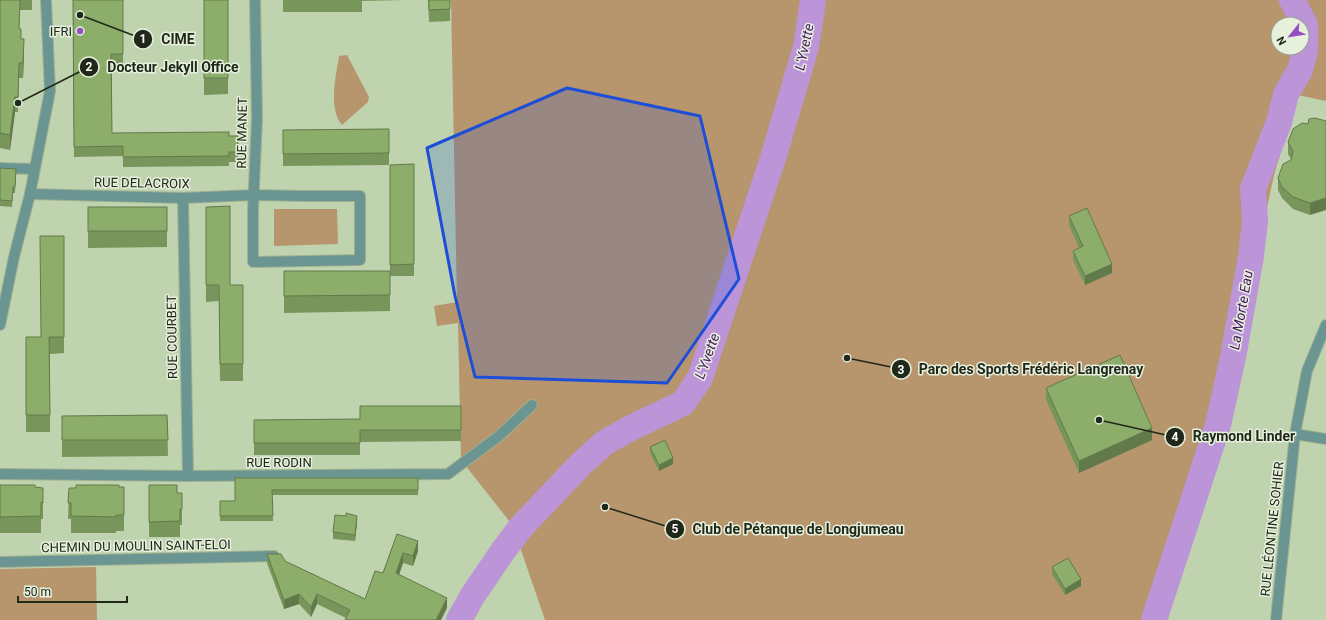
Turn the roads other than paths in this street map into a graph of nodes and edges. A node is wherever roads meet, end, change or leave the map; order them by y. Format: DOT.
graph roads {
  1 [pos="46,0"];
  2 [pos="255,0"];
  3 [pos="0,168"];
  4 [pos="34,169"];
  5 [pos="30,194"];
  6 [pos="254,195"];
  7 [pos="183,198"];
  8 [pos="0,325"];
  9 [pos="1326,325"];
  10 [pos="532,405"];
  11 [pos="1295,434"];
  12 [pos="1326,439"];
  13 [pos="0,474"];
  14 [pos="188,476"];
  15 [pos="274,556"];
  16 [pos="0,562"];
  17 [pos="1276,620"];
  1 -- 4 [label="street"];
  2 -- 6 [label="street, RUE MANET"];
  3 -- 4 [label="street"];
  4 -- 5 [label="street"];
  5 -- 7 [label="street, RUE DELACROIX"];
  5 -- 8 [label="street"];
  6 -- 6 [label="street, RUE DELACROIX"];
  6 -- 7 [label="street, RUE DELACROIX"];
  7 -- 14 [label="street, RUE COURBET"];
  9 -- 11 [label="street, RUE LÉONTINE SOHIER"];
  10 -- 14 [label="street, RUE RODIN"];
  11 -- 12 [label="street"];
  11 -- 17 [label="street, RUE LÉONTINE SOHIER"];
  13 -- 14 [label="street, RUE RODIN"];
  15 -- 16 [label="street, CHEMIN DU MOULIN SAINT-ELOI"];
}
